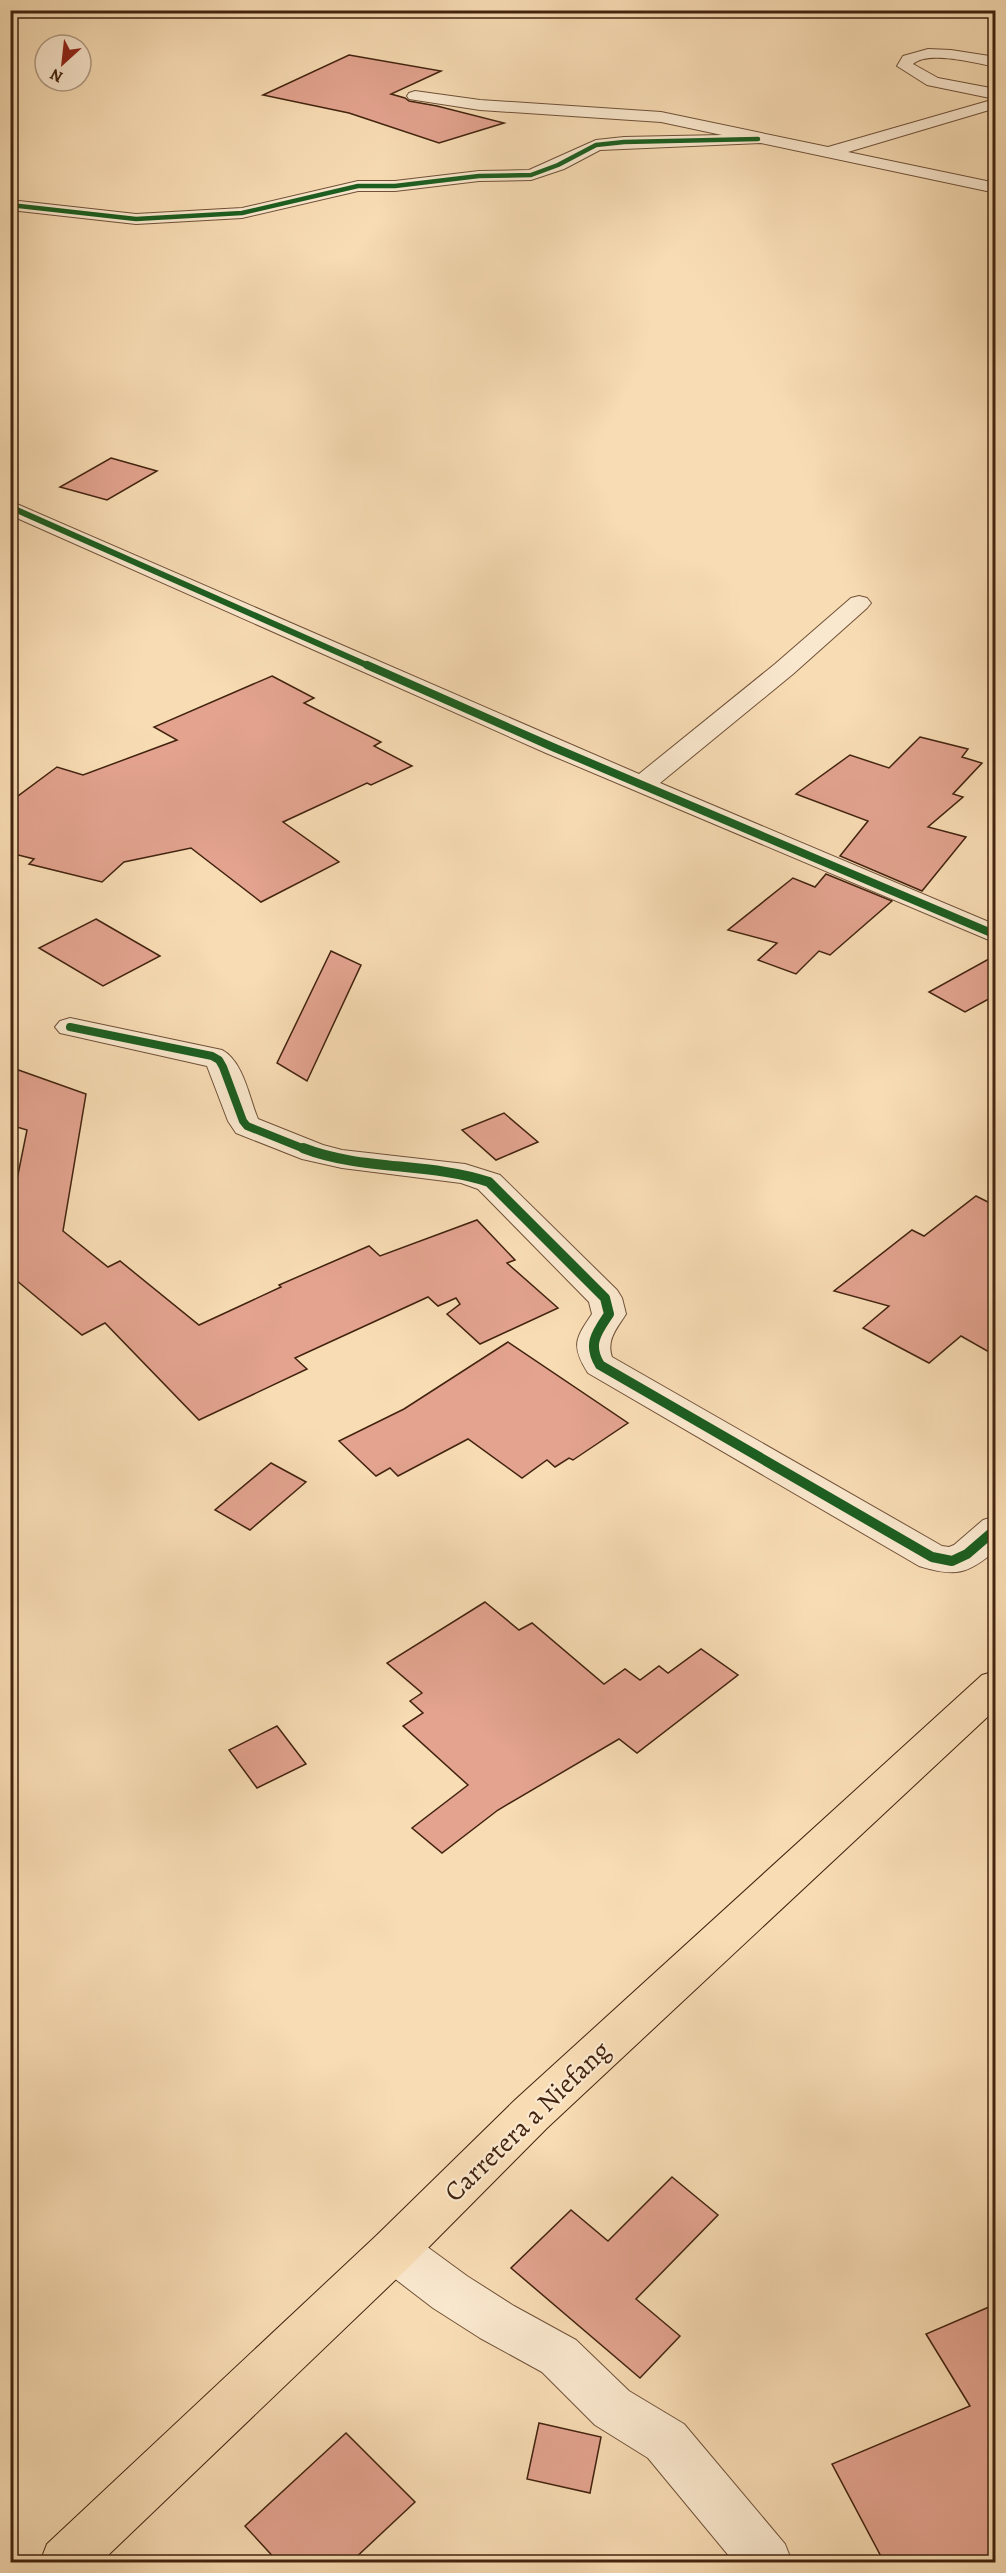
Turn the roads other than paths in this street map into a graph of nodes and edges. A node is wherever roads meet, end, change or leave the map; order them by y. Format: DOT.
graph roads {
  1 [pos="996,62"];
  2 [pos="511,91"];
  3 [pos="996,94"];
  4 [pos="415,96"];
  5 [pos="996,103"];
  6 [pos="638,115"];
  7 [pos="758,139"];
  8 [pos="825,153"];
  9 [pos="996,188"];
  10 [pos="10,205"];
  11 [pos="10,507"];
  12 [pos="58,529"];
  13 [pos="10,531"];
  14 [pos="859,603"];
  15 [pos="643,784"];
  16 [pos="996,934"];
  17 [pos="70,1027"];
  18 [pos="996,1529"];
  19 [pos="996,1685"];
  20 [pos="394,2250"];
  21 [pos="65,2562"];
  22 [pos="767,2562"];
  1 -- 3 [label="street"];
  2 -- 6 [label="street"];
  4 -- 6 [label="street"];
  5 -- 8 [label="street"];
  6 -- 7 [label="street"];
  7 -- 8 [label="street"];
  7 -- 10 [label="street"];
  8 -- 9 [label="street"];
  11 -- 12 [label="street"];
  12 -- 13 [label="street"];
  12 -- 15 [label="street"];
  14 -- 15 [label="street"];
  15 -- 16 [label="street"];
  17 -- 18 [label="street"];
  19 -- 20 [label="main road, Carretera a Niefang"];
  20 -- 21 [label="main road, Carretera a Niefang"];
  20 -- 22 [label="street"];
}
